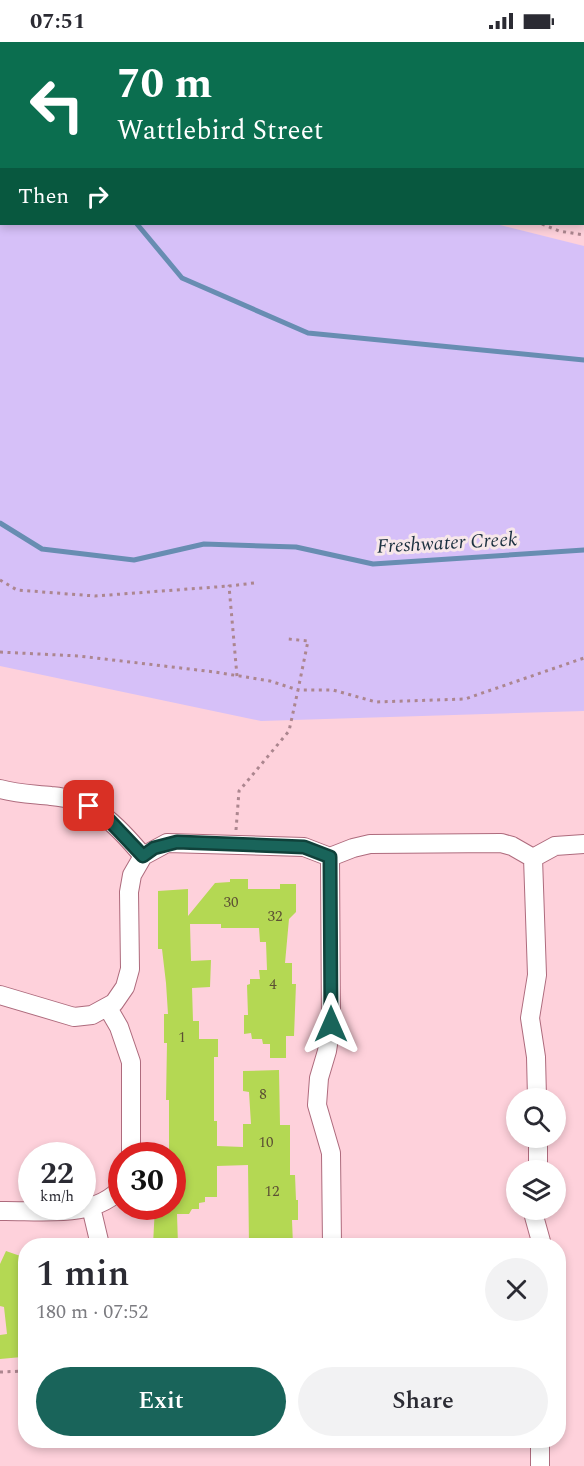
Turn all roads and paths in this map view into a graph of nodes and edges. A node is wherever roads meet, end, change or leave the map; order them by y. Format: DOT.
graph roads {
  1 [pos="544,225"];
  2 [pos="584,235"];
  3 [pos="0,580"];
  4 [pos="254,582"];
  5 [pos="229,586"];
  6 [pos="288,639"];
  7 [pos="0,652"];
  8 [pos="584,657"];
  9 [pos="237,676"];
  10 [pos="298,690"];
  11 [pos="0,789"];
  12 [pos="235,844"];
  13 [pos="584,844"];
  14 [pos="143,856"];
  15 [pos="330,857"];
  16 [pos="534,858"];
  17 [pos="0,995"];
  18 [pos="108,1008"];
  19 [pos="537,1088"];
  20 [pos="130,1142"];
  21 [pos="18,1210"];
  22 [pos="0,1211"];
  23 [pos="95,1220"];
  24 [pos="535,1220"];
  25 [pos="98,1238"];
  26 [pos="332,1238"];
  27 [pos="540,1238"];
  28 [pos="18,1371"];
  29 [pos="0,1372"];
  30 [pos="540,1448"];
  31 [pos="540,1466"];
  1 -- 2 [label="path"];
  3 -- 5 [label="path"];
  4 -- 5 [label="path"];
  5 -- 9 [label="path"];
  6 -- 10 [label="path"];
  7 -- 9 [label="path"];
  8 -- 10 [label="path"];
  9 -- 10 [label="path"];
  10 -- 12 [label="path"];
  11 -- 14 [label="street"];
  12 -- 14 [label="street"];
  12 -- 15 [label="street"];
  13 -- 16 [label="street"];
  14 -- 18 [label="street"];
  15 -- 16 [label="street"];
  15 -- 26 [label="street"];
  16 -- 19 [label="street"];
  17 -- 18 [label="street"];
  18 -- 20 [label="street"];
  21 -- 22 [label="street"];
  23 -- 25 [label="street"];
  24 -- 27 [label="street"];
  28 -- 29 [label="path"];
  30 -- 31 [label="street"];
}
